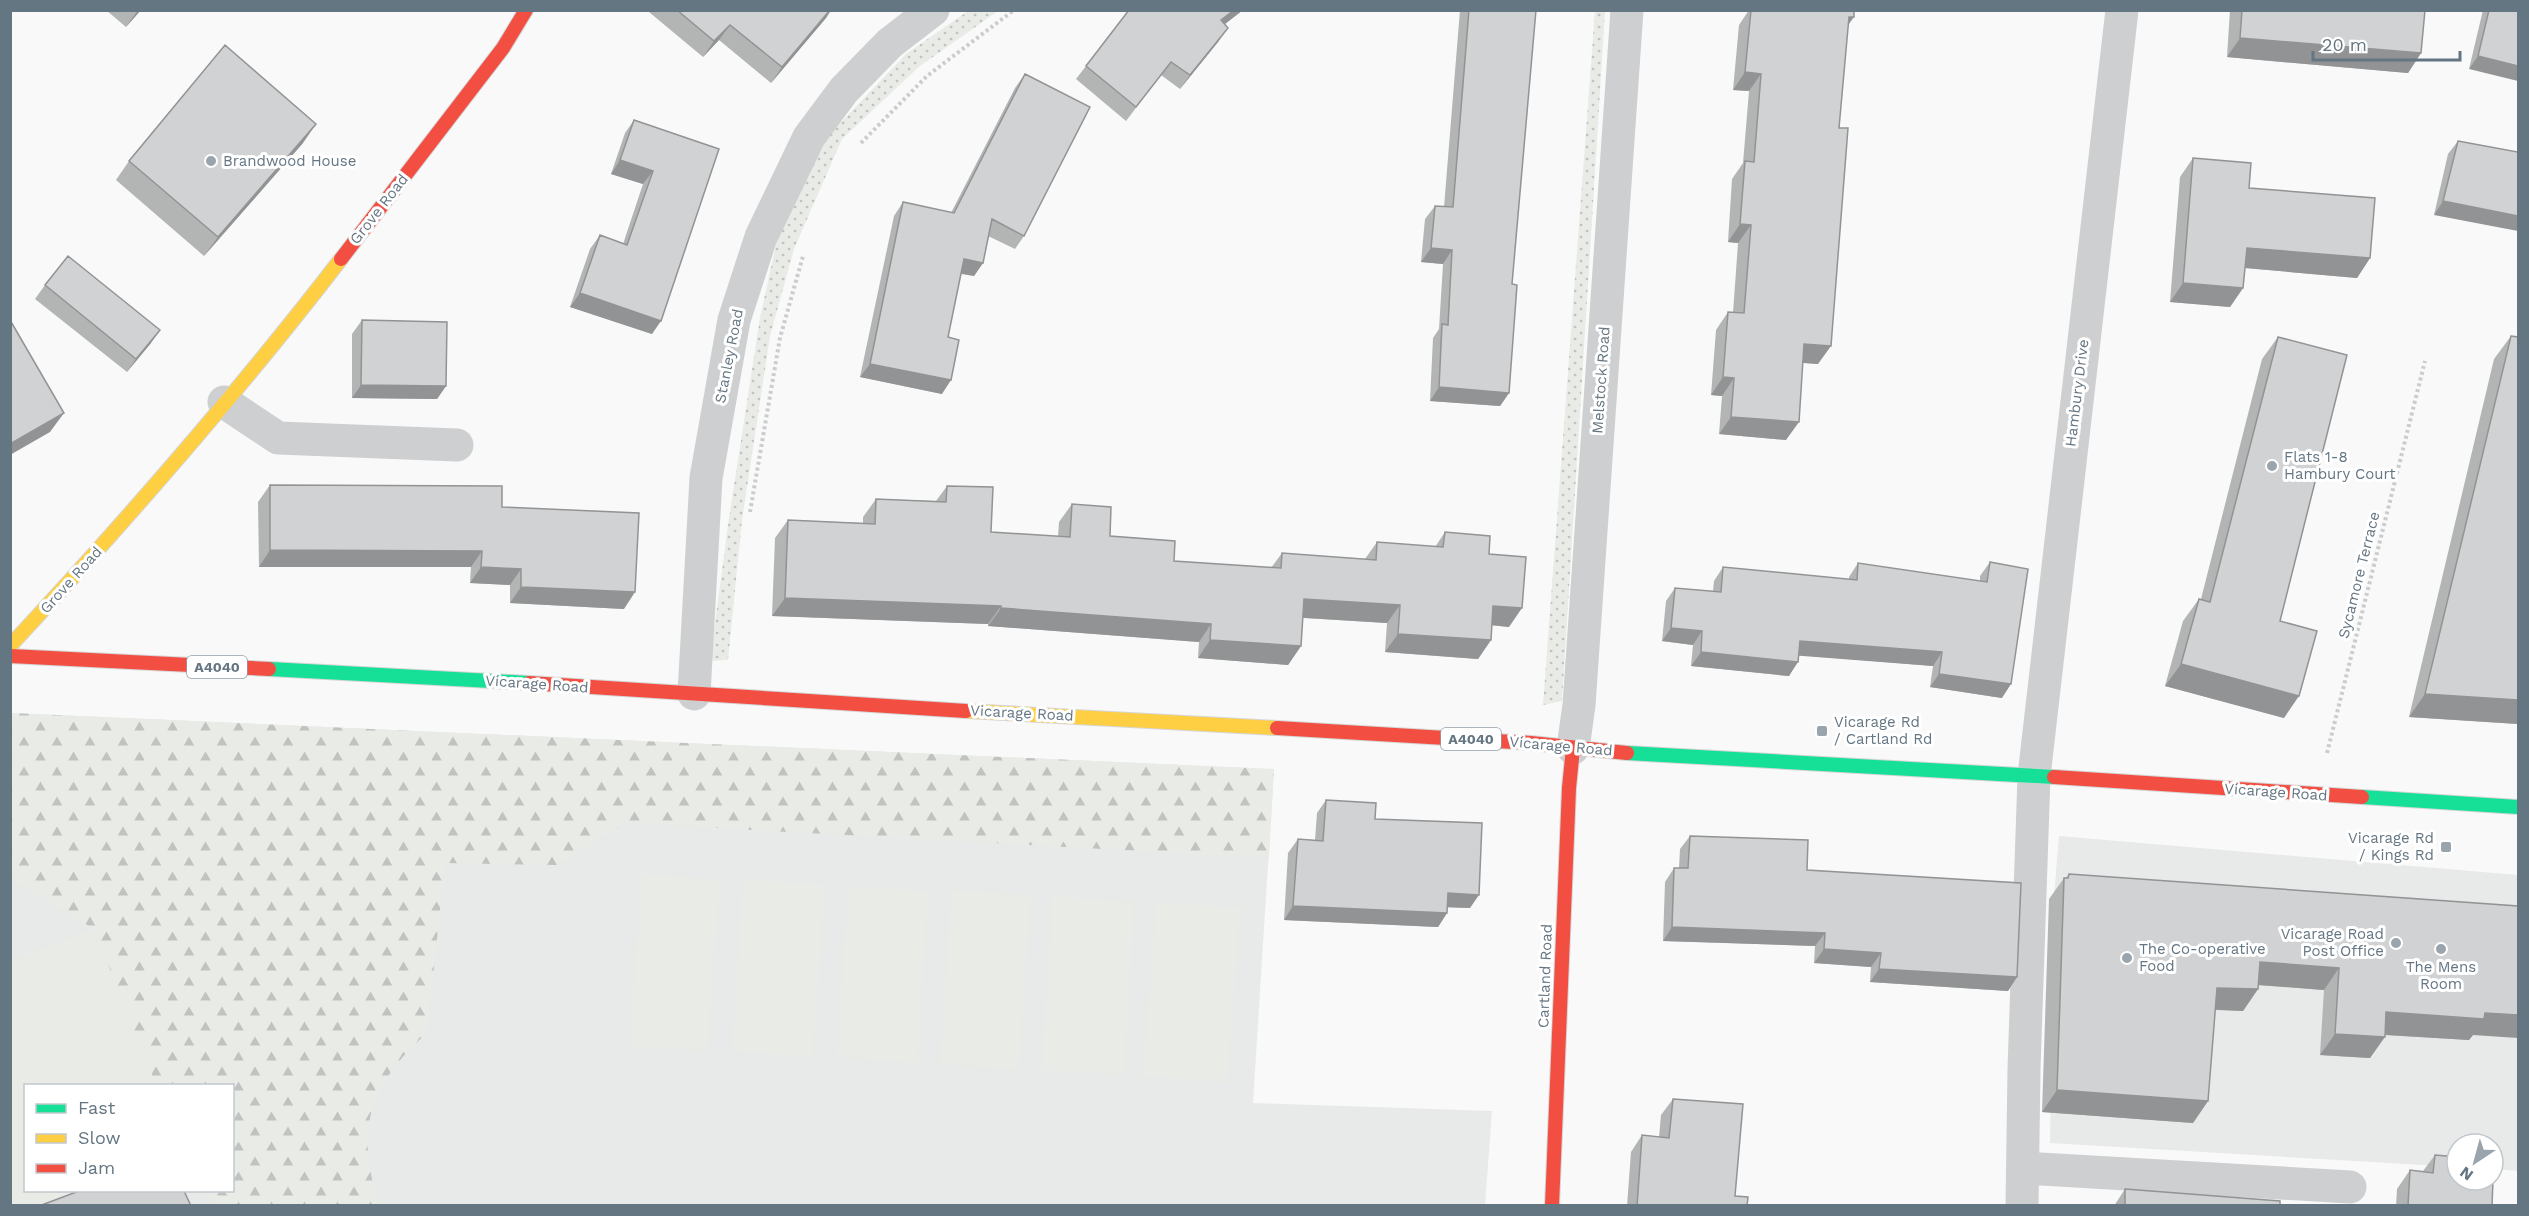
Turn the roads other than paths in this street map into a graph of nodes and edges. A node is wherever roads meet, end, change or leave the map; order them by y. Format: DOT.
graph roads {
  1 [pos="526,10"];
  2 [pos="933,10"];
  3 [pos="1627,10"];
  4 [pos="2122,10"];
  5 [pos="224,402"];
  6 [pos="457,445"];
  7 [pos="10,646"];
  8 [pos="10,656"];
  9 [pos="694,694"];
  10 [pos="1573,748"];
  11 [pos="2034,776"];
  12 [pos="2518,807"];
  13 [pos="2023,1168"];
  14 [pos="2331,1193"];
  15 [pos="1552,1206"];
  16 [pos="2022,1206"];
  1 -- 5 [label="main road, Grove Road"];
  2 -- 9 [label="street, Stanley Road"];
  3 -- 10 [label="street, Melstock Road"];
  4 -- 11 [label="street, Hambury Drive"];
  5 -- 6 [label="street"];
  5 -- 7 [label="main road, Grove Road"];
  8 -- 9 [label="main road, Vicarage Road / A4040"];
  9 -- 10 [label="main road, Vicarage Road / A4040"];
  10 -- 11 [label="main road, Vicarage Road / A4040"];
  10 -- 15 [label="main road, Cartland Road"];
  11 -- 12 [label="main road, Vicarage Road / A4040"];
  11 -- 13 [label="street"];
  13 -- 14 [label="street"];
  13 -- 16 [label="street"];
}
